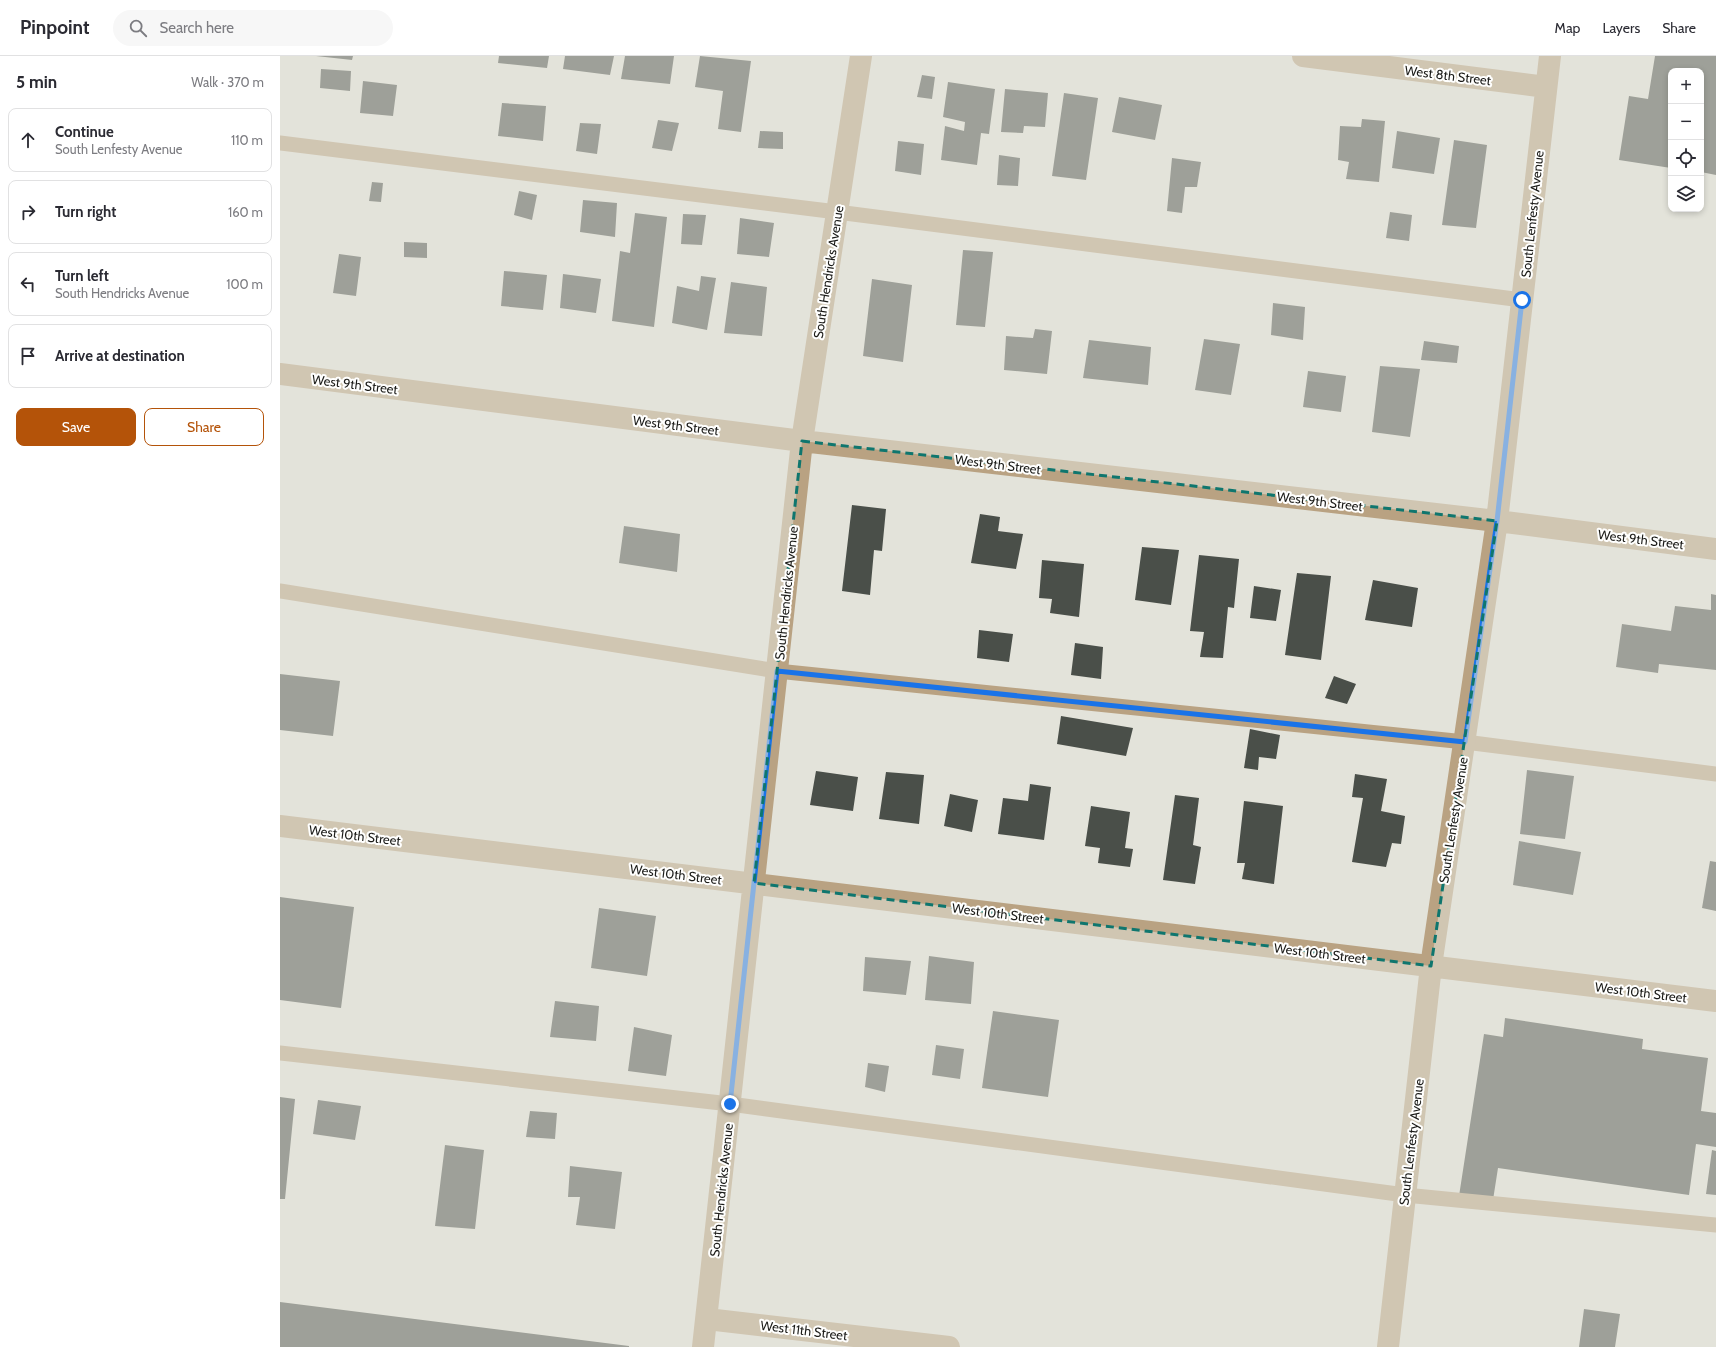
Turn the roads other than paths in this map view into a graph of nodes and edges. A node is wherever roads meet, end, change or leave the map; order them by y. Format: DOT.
graph roads {
  1 [pos="861,56"];
  2 [pos="1303,56"];
  3 [pos="1550,56"];
  4 [pos="1546,87"];
  5 [pos="280,143"];
  6 [pos="837,212"];
  7 [pos="1522,300"];
  8 [pos="280,374"];
  9 [pos="802,441"];
  10 [pos="1497,521"];
  11 [pos="1716,549"];
  12 [pos="280,591"];
  13 [pos="777,671"];
  14 [pos="1465,742"];
  15 [pos="1716,774"];
  16 [pos="280,826"];
  17 [pos="754,883"];
  18 [pos="1431,966"];
  19 [pos="1716,1001"];
  20 [pos="280,1053"];
  21 [pos="730,1104"];
  22 [pos="1404,1195"];
  23 [pos="1716,1225"];
  24 [pos="707,1319"];
  25 [pos="703,1347"];
  26 [pos="949,1347"];
  27 [pos="1388,1347"];
  1 -- 6 [label="street, South Hendricks Avenue"];
  2 -- 4 [label="street, West 8th Street"];
  3 -- 4 [label="street, South Lenfesty Avenue"];
  4 -- 7 [label="street, South Lenfesty Avenue"];
  5 -- 6 [label="lane"];
  6 -- 7 [label="lane"];
  6 -- 9 [label="street, South Hendricks Avenue"];
  7 -- 10 [label="street, South Lenfesty Avenue"];
  8 -- 9 [label="street, West 9th Street"];
  9 -- 10 [label="street, West 9th Street"];
  9 -- 13 [label="street, South Hendricks Avenue"];
  10 -- 11 [label="street, West 9th Street"];
  10 -- 14 [label="street, South Lenfesty Avenue"];
  12 -- 13 [label="lane"];
  13 -- 14 [label="lane"];
  13 -- 17 [label="street, South Hendricks Avenue"];
  14 -- 15 [label="lane"];
  14 -- 18 [label="street, South Lenfesty Avenue"];
  16 -- 17 [label="street, West 10th Street"];
  17 -- 18 [label="street, West 10th Street"];
  17 -- 21 [label="street, South Hendricks Avenue"];
  18 -- 19 [label="street, West 10th Street"];
  18 -- 22 [label="street, South Lenfesty Avenue"];
  20 -- 21 [label="lane"];
  21 -- 22 [label="lane"];
  21 -- 24 [label="street, South Hendricks Avenue"];
  22 -- 23 [label="lane"];
  22 -- 27 [label="street, South Lenfesty Avenue"];
  24 -- 25 [label="street, South Hendricks Avenue"];
  24 -- 26 [label="street, West 11th Street"];
}
